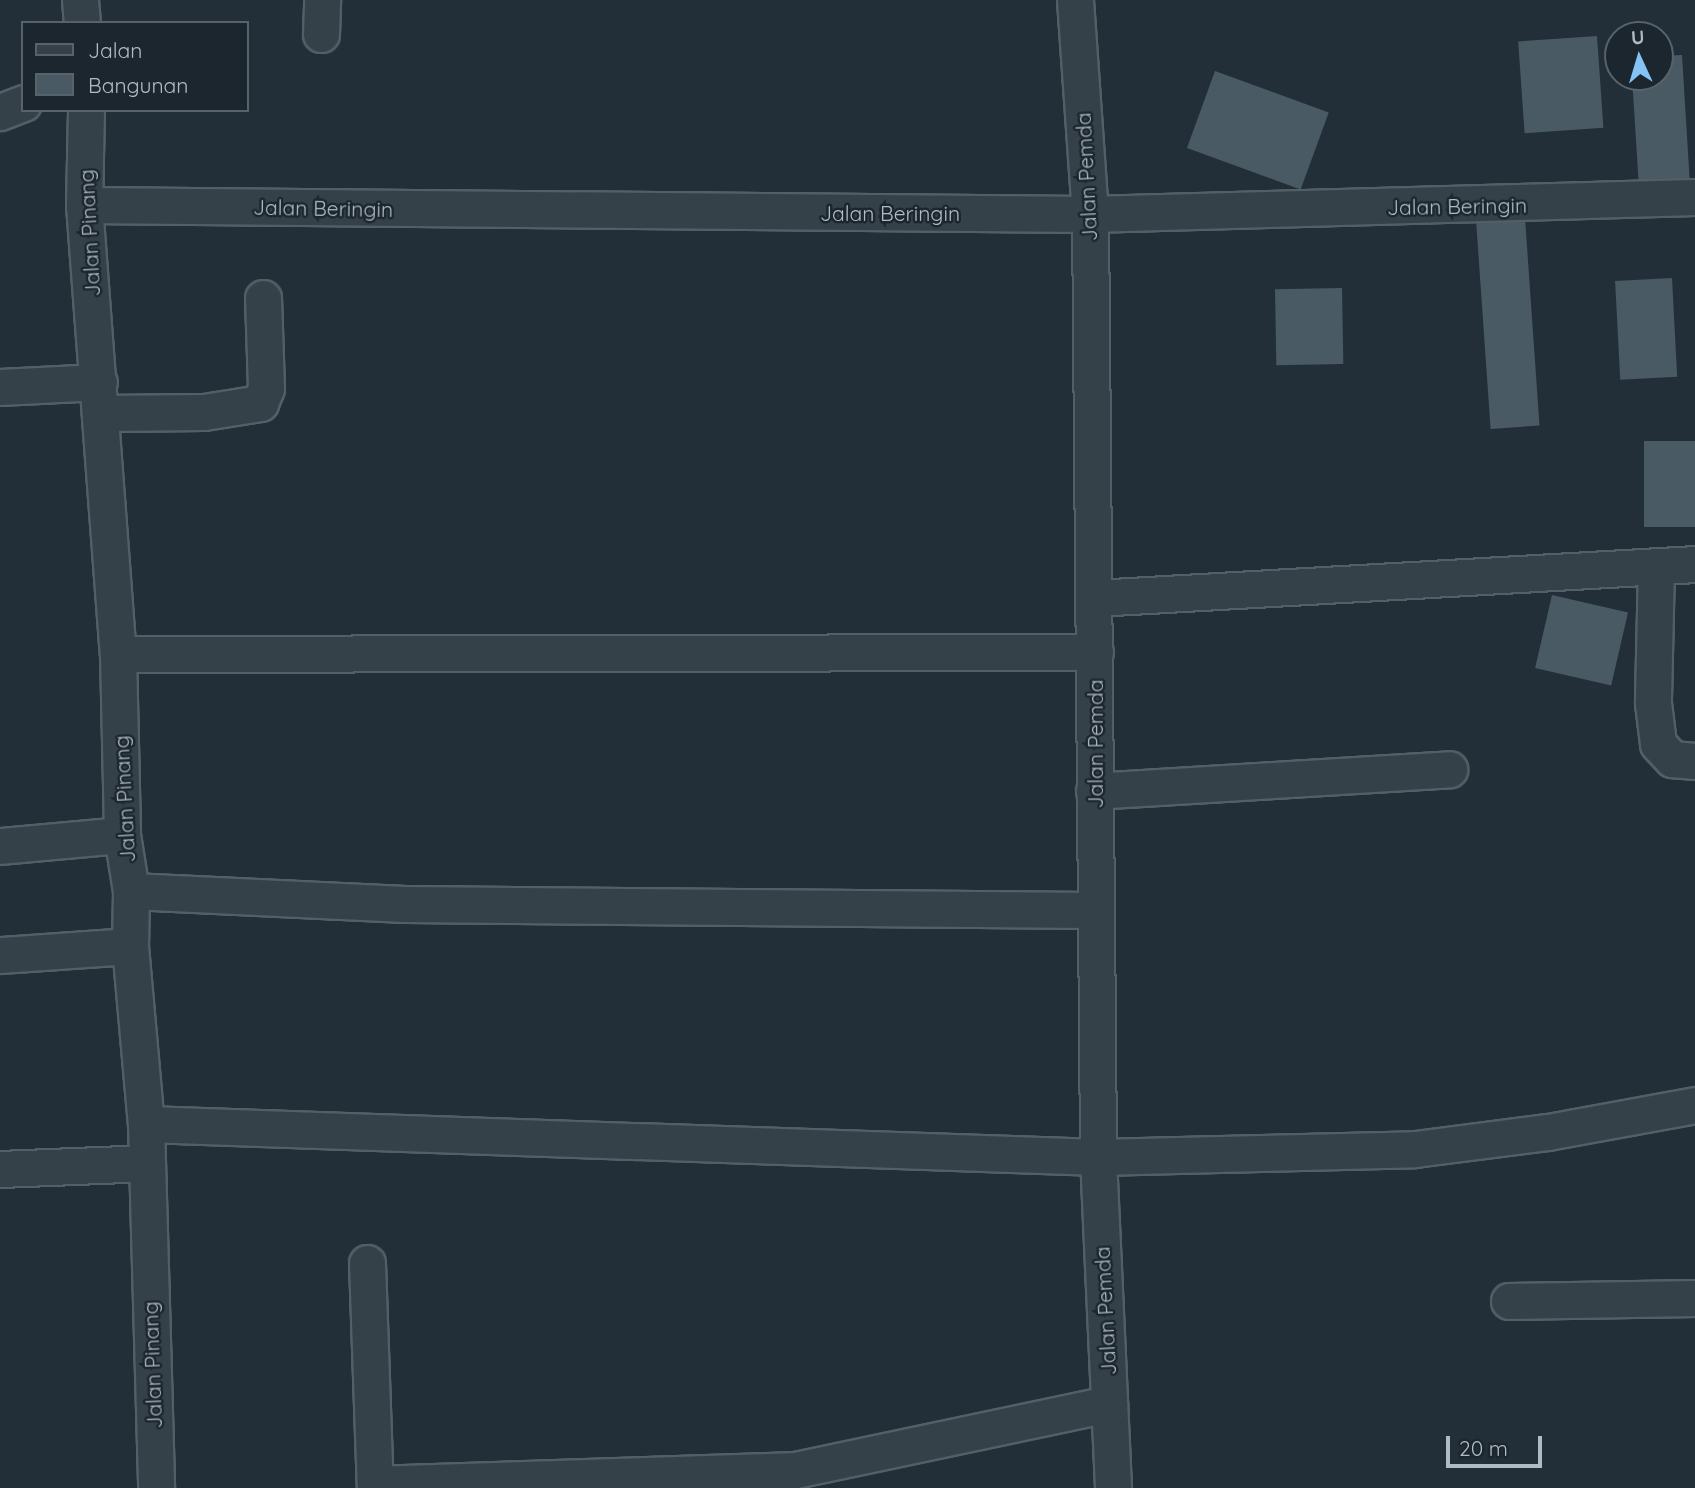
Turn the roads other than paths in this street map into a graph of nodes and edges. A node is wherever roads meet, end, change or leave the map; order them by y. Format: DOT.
graph roads {
  1 [pos="80,0"];
  2 [pos="322,0"];
  3 [pos="1074,0"];
  4 [pos="82,21"];
  5 [pos="321,34"];
  6 [pos="21,104"];
  7 [pos="0,112"];
  8 [pos="86,112"];
  9 [pos="1695,197"];
  10 [pos="84,205"];
  11 [pos="1090,214"];
  12 [pos="263,298"];
  13 [pos="0,387"];
  14 [pos="100,398"];
  15 [pos="1695,564"];
  16 [pos="1656,566"];
  17 [pos="1095,598"];
  18 [pos="1095,652"];
  19 [pos="118,654"];
  20 [pos="1695,761"];
  21 [pos="1450,769"];
  22 [pos="1094,791"];
  23 [pos="122,835"];
  24 [pos="0,846"];
  25 [pos="131,891"];
  26 [pos="1094,910"];
  27 [pos="130,946"];
  28 [pos="0,956"];
  29 [pos="1695,1105"];
  30 [pos="146,1124"];
  31 [pos="1098,1157"];
  32 [pos="147,1163"];
  33 [pos="0,1169"];
  34 [pos="367,1262"];
  35 [pos="1695,1298"];
  36 [pos="1508,1301"];
  37 [pos="1109,1404"];
  38 [pos="375,1486"];
  39 [pos="156,1488"];
  40 [pos="1113,1488"];
  1 -- 4 [label="street"];
  2 -- 5 [label="street"];
  3 -- 11 [label="street, Jalan Pemda"];
  6 -- 7 [label="street"];
  8 -- 10 [label="street, Jalan Pinang"];
  9 -- 11 [label="street, Jalan Beringin"];
  10 -- 11 [label="street, Jalan Beringin"];
  10 -- 14 [label="street, Jalan Pinang"];
  11 -- 17 [label="street, Jalan Pemda"];
  12 -- 14 [label="street"];
  13 -- 14 [label="street"];
  14 -- 19 [label="street, Jalan Pinang"];
  15 -- 16 [label="street"];
  16 -- 17 [label="street"];
  16 -- 20 [label="street"];
  17 -- 18 [label="street, Jalan Pemda"];
  18 -- 19 [label="street"];
  18 -- 22 [label="street, Jalan Pemda"];
  19 -- 23 [label="street, Jalan Pinang"];
  21 -- 22 [label="street"];
  22 -- 26 [label="street, Jalan Pemda"];
  23 -- 24 [label="street"];
  23 -- 25 [label="street, Jalan Pinang"];
  25 -- 26 [label="street"];
  25 -- 27 [label="street, Jalan Pinang"];
  26 -- 31 [label="street, Jalan Pemda"];
  27 -- 28 [label="street"];
  27 -- 30 [label="street, Jalan Pinang"];
  29 -- 31 [label="street"];
  30 -- 31 [label="street"];
  30 -- 32 [label="street, Jalan Pinang"];
  31 -- 37 [label="street, Jalan Pemda"];
  32 -- 33 [label="street"];
  32 -- 39 [label="street, Jalan Pinang"];
  34 -- 38 [label="street"];
  35 -- 36 [label="street"];
  37 -- 38 [label="street"];
  37 -- 40 [label="street, Jalan Pemda"];
}
